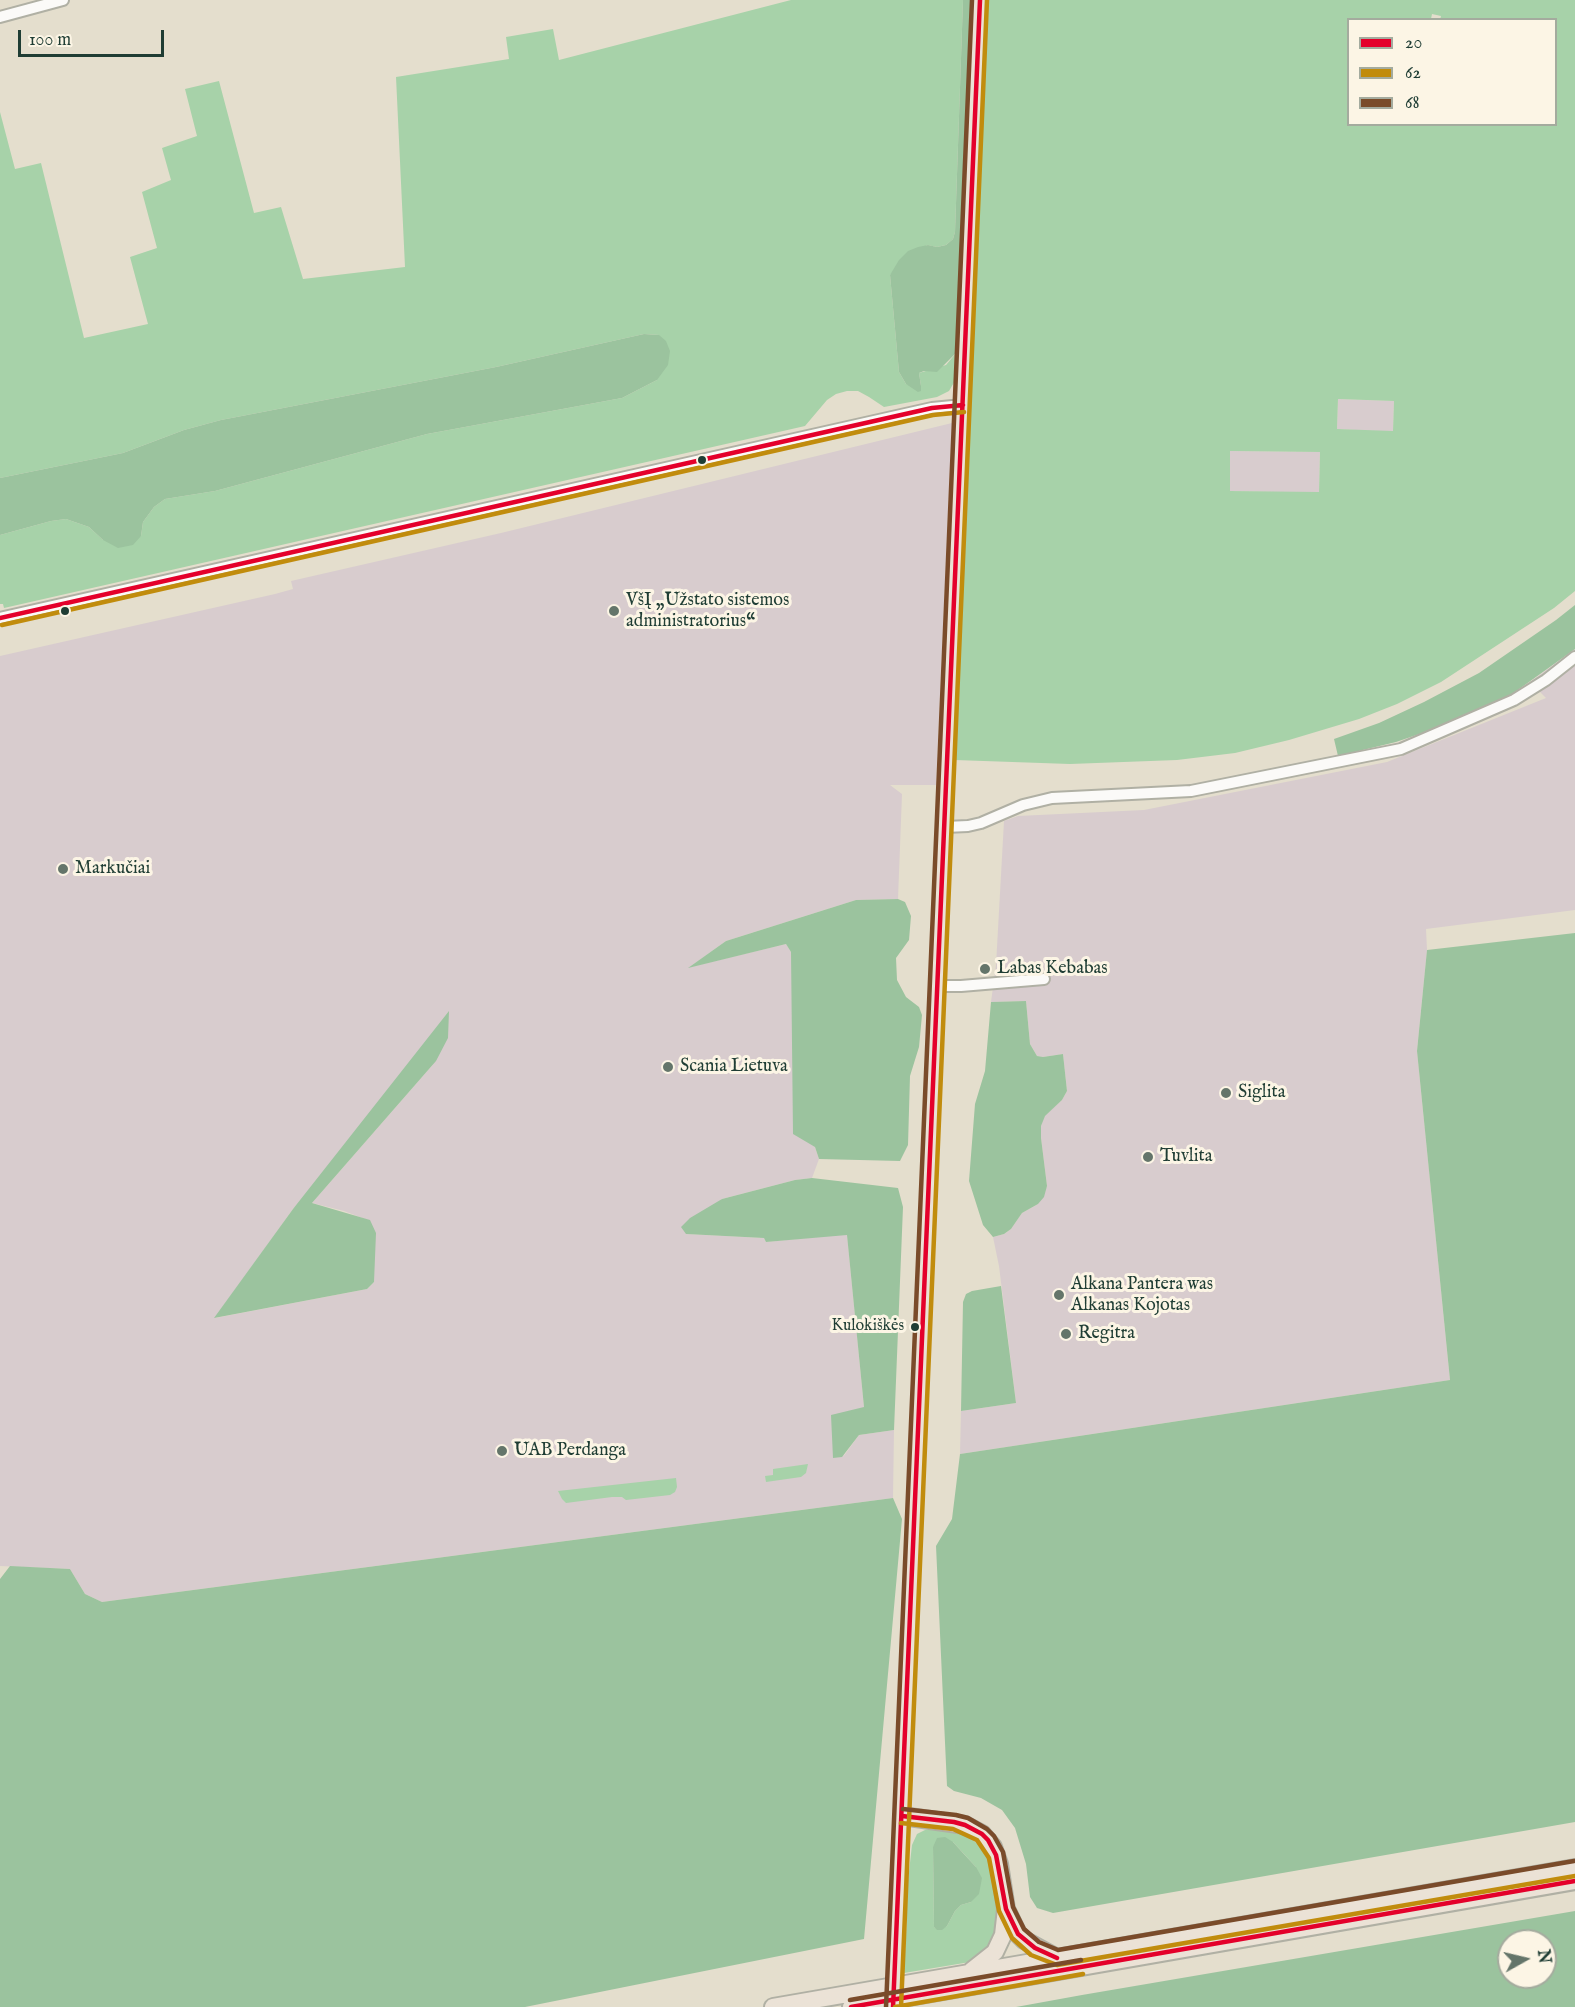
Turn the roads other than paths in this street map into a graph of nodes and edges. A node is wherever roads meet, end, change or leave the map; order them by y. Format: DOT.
graph roads {
  1 [pos="63,0"];
  2 [pos="980,0"];
  3 [pos="0,17"];
  4 [pos="963,405"];
  5 [pos="0,618"];
  6 [pos="1575,657"];
  7 [pos="945,827"];
  8 [pos="1044,979"];
  9 [pos="938,986"];
  10 [pos="902,1816"];
  11 [pos="1575,1868"];
  12 [pos="1575,1881"];
  13 [pos="1006,1909"];
  14 [pos="1057,1958"];
  15 [pos="968,1974"];
  16 [pos="772,2007"];
  17 [pos="851,2007"];
  18 [pos="893,2007"];
  1 -- 3 [label="street"];
  2 -- 4 [label="main road"];
  4 -- 5 [label="street"];
  4 -- 7 [label="main road"];
  6 -- 7 [label="street"];
  7 -- 9 [label="main road"];
  8 -- 9 [label="street"];
  9 -- 10 [label="main road"];
  10 -- 13 [label="highway"];
  10 -- 18 [label="main road, bridge"];
  11 -- 14 [label="highway"];
  12 -- 17 [label="highway"];
  13 -- 14 [label="highway"];
  13 -- 15 [label="highway"];
  14 -- 15 [label="highway"];
  15 -- 16 [label="highway"];
}
